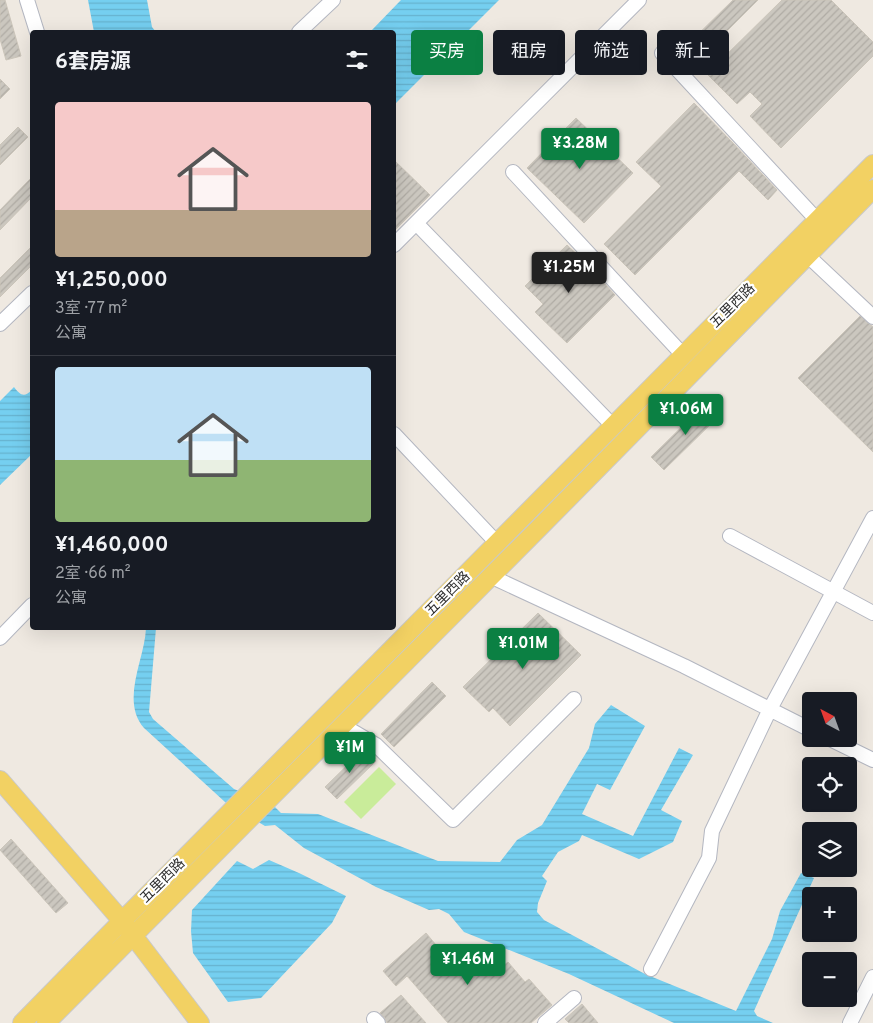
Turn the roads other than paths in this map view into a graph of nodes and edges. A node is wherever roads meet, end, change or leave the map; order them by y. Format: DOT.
graph roads {
  1 [pos="27,0"];
  2 [pos="333,0"];
  3 [pos="639,0"];
  4 [pos="36,30"];
  5 [pos="301,30"];
  6 [pos="682,75"];
  7 [pos="873,164"];
  8 [pos="513,172"];
  9 [pos="873,189"];
  10 [pos="817,220"];
  11 [pos="416,223"];
  12 [pos="396,243"];
  13 [pos="807,256"];
  14 [pos="30,295"];
  15 [pos="873,317"];
  16 [pos="0,324"];
  17 [pos="683,355"];
  18 [pos="613,426"];
  19 [pos="396,436"];
  20 [pos="873,518"];
  21 [pos="730,536"];
  22 [pos="497,543"];
  23 [pos="490,576"];
  24 [pos="833,591"];
  25 [pos="30,607"];
  26 [pos="873,613"];
  27 [pos="0,638"];
  28 [pos="574,699"];
  29 [pos="770,709"];
  30 [pos="342,724"];
  31 [pos="802,725"];
  32 [pos="848,748"];
  33 [pos="873,760"];
  34 [pos="0,780"];
  35 [pos="122,920"];
  36 [pos="134,935"];
  37 [pos="651,969"];
  38 [pos="873,977"];
  39 [pos="574,998"];
  40 [pos="22,1023"];
  41 [pos="46,1023"];
  42 [pos="200,1023"];
  43 [pos="545,1023"];
  44 [pos="850,1023"];
  1 -- 4 [label="street"];
  2 -- 5 [label="street"];
  3 -- 11 [label="street"];
  6 -- 10 [label="street"];
  7 -- 10 [label="main road, 五里西路"];
  8 -- 17 [label="street"];
  9 -- 13 [label="main road, 五里西路"];
  10 -- 17 [label="main road, 五里西路"];
  11 -- 12 [label="street"];
  11 -- 18 [label="street"];
  13 -- 15 [label="street"];
  13 -- 23 [label="main road, 五里西路"];
  14 -- 16 [label="street"];
  17 -- 18 [label="main road, 五里西路"];
  18 -- 22 [label="main road, 五里西路"];
  19 -- 22 [label="street"];
  20 -- 24 [label="street"];
  21 -- 24 [label="street"];
  22 -- 35 [label="main road, 五里西路"];
  23 -- 29 [label="street"];
  23 -- 30 [label="main road, 五里西路"];
  24 -- 26 [label="street"];
  24 -- 29 [label="street"];
  25 -- 27 [label="street"];
  28 -- 30 [label="street"];
  29 -- 31 [label="street"];
  29 -- 37 [label="street"];
  30 -- 36 [label="main road, 五里西路"];
  32 -- 33 [label="street"];
  34 -- 35 [label="main road"];
  35 -- 36 [label="main road"];
  35 -- 40 [label="main road, 五里西路"];
  36 -- 41 [label="main road, 五里西路"];
  36 -- 42 [label="main road"];
  38 -- 44 [label="street"];
  39 -- 43 [label="street"];
}
